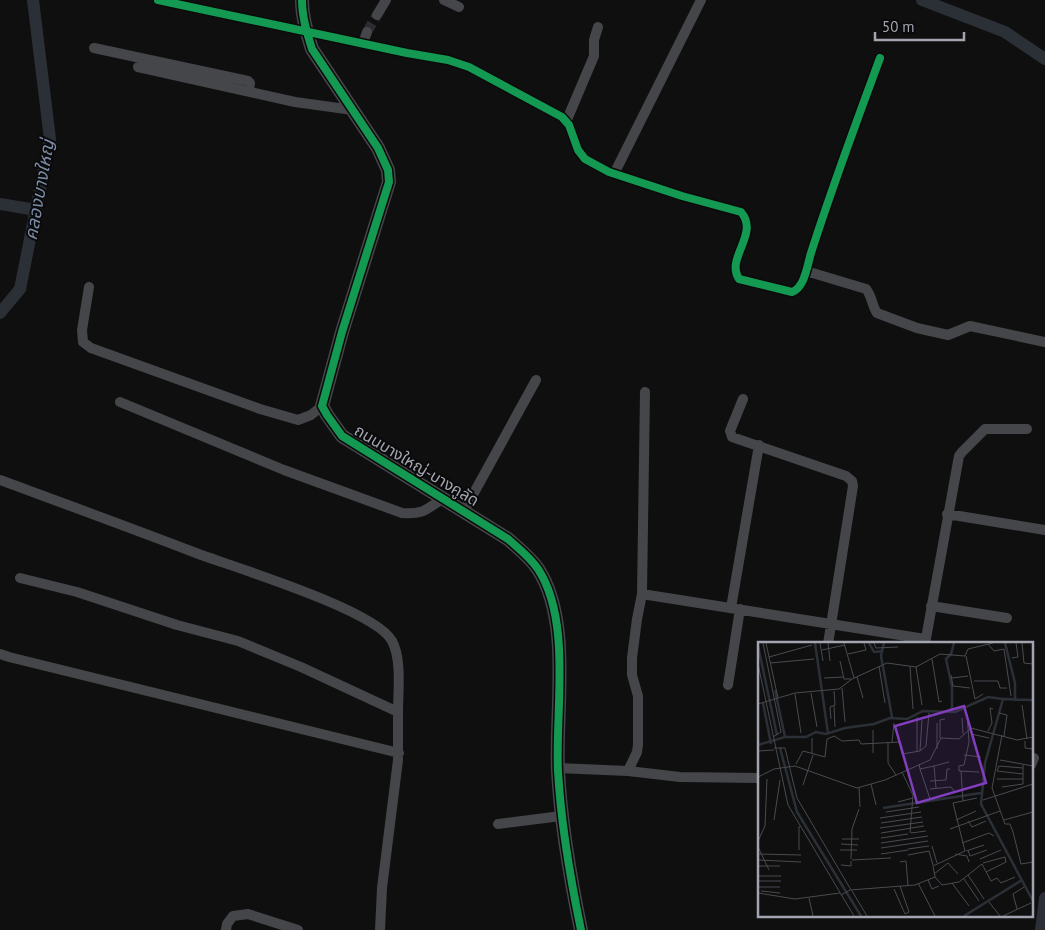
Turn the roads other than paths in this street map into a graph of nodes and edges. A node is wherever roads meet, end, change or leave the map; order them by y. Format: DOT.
graph roads {
  1 [pos="158,0"];
  2 [pos="302,0"];
  3 [pos="386,0"];
  4 [pos="444,0"];
  5 [pos="701,0"];
  6 [pos="459,7"];
  7 [pos="377,16"];
  8 [pos="598,27"];
  9 [pos="306,30"];
  10 [pos="368,32"];
  11 [pos="363,43"];
  12 [pos="94,48"];
  13 [pos="880,58"];
  14 [pos="138,67"];
  15 [pos="249,91"];
  16 [pos="353,110"];
  17 [pos="566,122"];
  18 [pos="614,174"];
  19 [pos="806,271"];
  20 [pos="89,287"];
  21 [pos="1045,342"];
  22 [pos="536,380"];
  23 [pos="645,392"];
  24 [pos="743,399"];
  25 [pos="120,402"];
  26 [pos="322,406"];
  27 [pos="1027,429"];
  28 [pos="759,445"];
  29 [pos="0,480"];
  30 [pos="444,498"];
  31 [pos="464,510"];
  32 [pos="947,514"];
  33 [pos="1045,530"];
  34 [pos="20,578"];
  35 [pos="642,594"];
  36 [pos="931,606"];
  37 [pos="736,608"];
  38 [pos="1007,618"];
  39 [pos="831,624"];
  40 [pos="828,642"];
  41 [pos="925,642"];
  42 [pos="0,654"];
  43 [pos="728,685"];
  44 [pos="398,712"];
  45 [pos="399,753"];
  46 [pos="558,768"];
  47 [pos="628,771"];
  48 [pos="758,778"];
  49 [pos="561,816"];
  50 [pos="498,824"];
  51 [pos="226,930"];
  52 [pos="298,930"];
  53 [pos="380,930"];
  54 [pos="581,930"];
  1 -- 9 [label="street"];
  2 -- 9 [label="street"];
  3 -- 7 [label="street"];
  4 -- 6 [label="street"];
  5 -- 18 [label="street"];
  8 -- 17 [label="street"];
  9 -- 11 [label="street"];
  9 -- 16 [label="street"];
  10 -- 11 [label="street"];
  11 -- 17 [label="street"];
  12 -- 15 [label="street"];
  13 -- 19 [label="street"];
  14 -- 15 [label="street"];
  15 -- 16 [label="street"];
  16 -- 26 [label="street"];
  17 -- 18 [label="street"];
  18 -- 19 [label="street"];
  19 -- 21 [label="street"];
  20 -- 26 [label="street"];
  22 -- 31 [label="street"];
  23 -- 35 [label="street"];
  24 -- 28 [label="street"];
  25 -- 30 [label="street"];
  26 -- 30 [label="street, ถนนบางใหญ่-บางคูลัด"];
  27 -- 32 [label="street"];
  28 -- 37 [label="street"];
  28 -- 39 [label="street"];
  29 -- 44 [label="street"];
  30 -- 31 [label="street, ถนนบางใหญ่-บางคูลัด"];
  31 -- 46 [label="street, ถนนบางใหญ่-บางคูลัด"];
  32 -- 33 [label="street"];
  32 -- 36 [label="street"];
  34 -- 44 [label="street"];
  35 -- 37 [label="street"];
  35 -- 47 [label="street"];
  36 -- 38 [label="street"];
  36 -- 41 [label="street"];
  37 -- 39 [label="street"];
  37 -- 43 [label="street"];
  39 -- 40 [label="street"];
  39 -- 41 [label="street"];
  42 -- 45 [label="street"];
  44 -- 45 [label="street"];
  45 -- 53 [label="street"];
  46 -- 47 [label="street"];
  46 -- 49 [label="street, ถนนบางใหญ่-บางคูลัด"];
  47 -- 48 [label="street"];
  49 -- 50 [label="street"];
  49 -- 54 [label="street, ถนนบางใหญ่-บางคูลัด"];
  51 -- 52 [label="street"];
}
